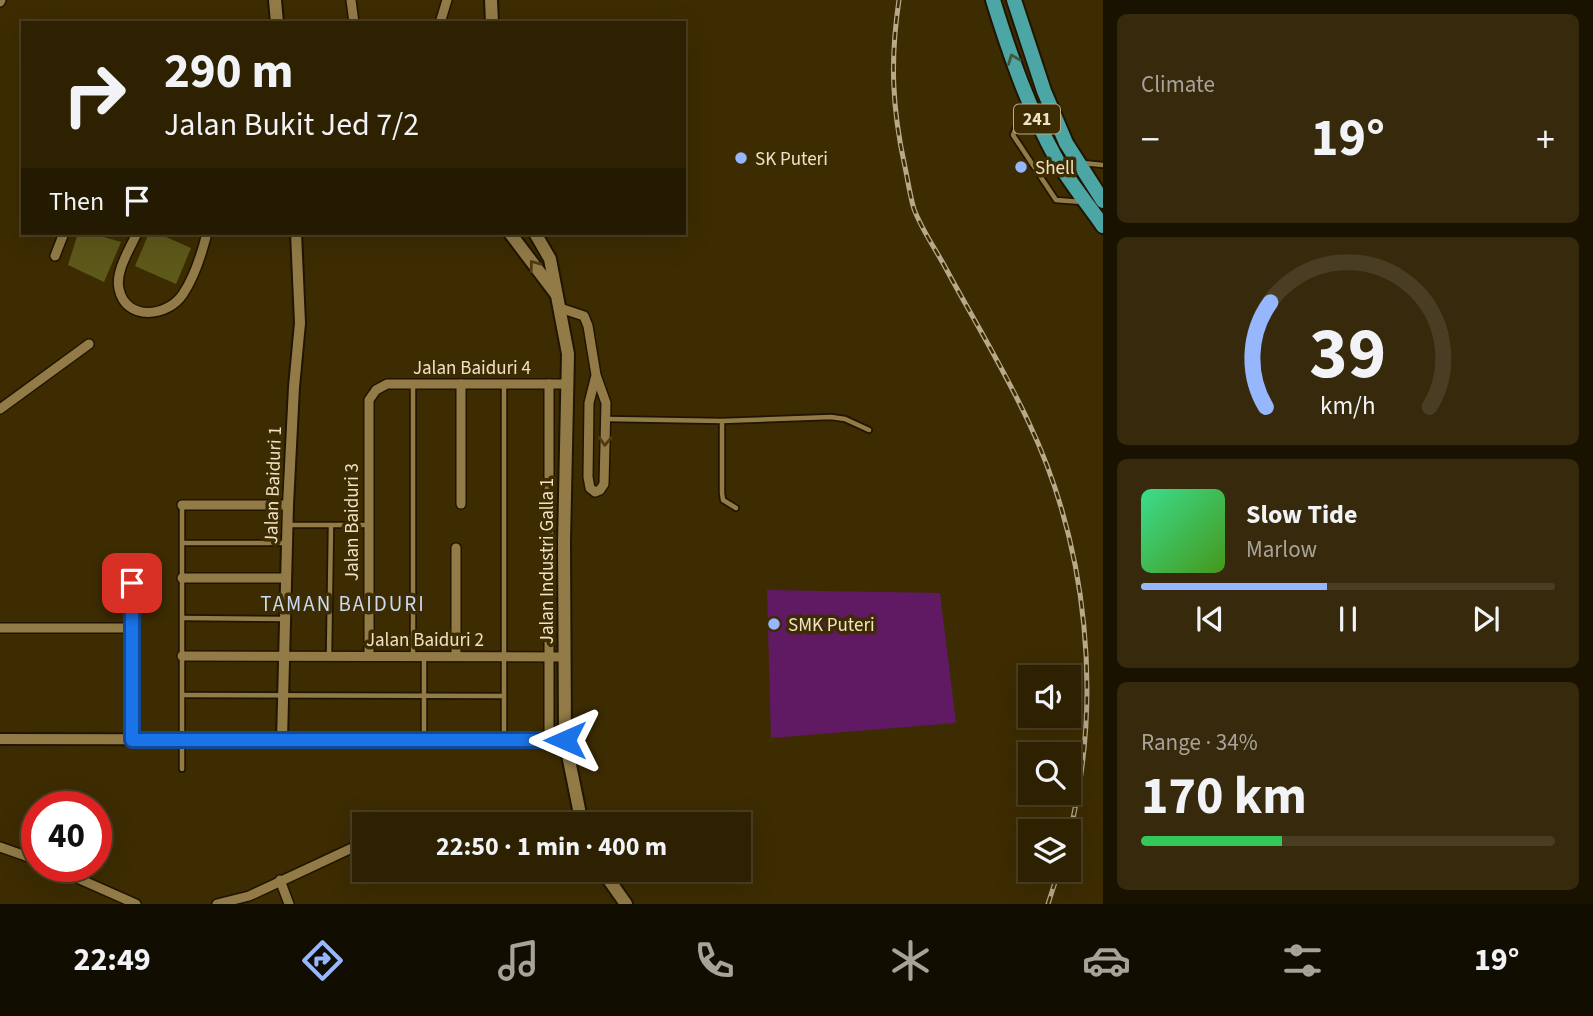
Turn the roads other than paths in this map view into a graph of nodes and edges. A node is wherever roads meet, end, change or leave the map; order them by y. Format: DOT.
graph roads {
  1 [pos="275,0"];
  2 [pos="351,0"];
  3 [pos="447,0"];
  4 [pos="993,0"];
  5 [pos="1014,0"];
  6 [pos="277,21"];
  7 [pos="354,21"];
  8 [pos="441,21"];
  9 [pos="1028,98"];
  10 [pos="1078,163"];
  11 [pos="1103,164"];
  12 [pos="1103,201"];
  13 [pos="1086,202"];
  14 [pos="1103,226"];
  15 [pos="63,235"];
  16 [pos="136,235"];
  17 [pos="206,235"];
  18 [pos="296,235"];
  19 [pos="511,235"];
  20 [pos="536,235"];
  21 [pos="55,256"];
  22 [pos="559,302"];
  23 [pos="89,344"];
  24 [pos="596,375"];
  25 [pos="413,384"];
  26 [pos="461,384"];
  27 [pos="504,384"];
  28 [pos="550,384"];
  29 [pos="568,384"];
  30 [pos="376,390"];
  31 [pos="0,409"];
  32 [pos="606,419"];
  33 [pos="722,421"];
  34 [pos="869,429"];
  35 [pos="461,504"];
  36 [pos="182,505"];
  37 [pos="288,505"];
  38 [pos="736,508"];
  39 [pos="288,525"];
  40 [pos="331,525"];
  41 [pos="369,525"];
  42 [pos="182,542"];
  43 [pos="287,543"];
  44 [pos="457,548"];
  45 [pos="132,561"];
  46 [pos="182,578"];
  47 [pos="286,578"];
  48 [pos="182,618"];
  49 [pos="285,618"];
  50 [pos="0,628"];
  51 [pos="132,628"];
  52 [pos="182,656"];
  53 [pos="284,656"];
  54 [pos="329,656"];
  55 [pos="369,656"];
  56 [pos="413,656"];
  57 [pos="456,656"];
  58 [pos="424,657"];
  59 [pos="504,657"];
  60 [pos="549,657"];
  61 [pos="565,657"];
  62 [pos="182,695"];
  63 [pos="283,695"];
  64 [pos="424,695"];
  65 [pos="504,695"];
  66 [pos="0,739"];
  67 [pos="132,740"];
  68 [pos="182,740"];
  69 [pos="282,740"];
  70 [pos="424,740"];
  71 [pos="504,740"];
  72 [pos="549,740"];
  73 [pos="565,740"];
  74 [pos="182,769"];
  75 [pos="580,812"];
  76 [pos="0,847"];
  77 [pos="352,848"];
  78 [pos="21,854"];
  79 [pos="279,880"];
  80 [pos="86,882"];
  81 [pos="610,882"];
  82 [pos="136,904"];
  83 [pos="217,904"];
  84 [pos="289,904"];
  85 [pos="626,904"];
  1 -- 6 [label="main road"];
  2 -- 7 [label="street"];
  3 -- 8 [label="street"];
  9 -- 4 [label="highway, 241, one-way"];
  5 -- 10 [label="highway, 241"];
  9 -- 13 [label="highway, 241"];
  9 -- 13 [label="lane"];
  10 -- 11 [label="lane"];
  10 -- 12 [label="highway, 241"];
  13 -- 14 [label="highway, 241"];
  15 -- 21 [label="street"];
  16 -- 17 [label="street"];
  18 -- 37 [label="street, Jalan Baiduri 1"];
  22 -- 19 [label="main road, one-way"];
  20 -- 22 [label="main road, Jalan Industri Galla 1"];
  22 -- 24 [label="street"];
  22 -- 29 [label="main road, Jalan Industri Galla 1"];
  23 -- 31 [label="street"];
  24 -- 32 [label="street"];
  32 -- 24 [label="street, one-way"];
  25 -- 26 [label="street, Jalan Baiduri 4"];
  25 -- 30 [label="street, Jalan Baiduri 4"];
  25 -- 56 [label="lane"];
  26 -- 27 [label="street, Jalan Baiduri 4"];
  26 -- 35 [label="street"];
  27 -- 28 [label="street, Jalan Baiduri 4"];
  27 -- 59 [label="lane"];
  28 -- 29 [label="street, Jalan Baiduri 4"];
  28 -- 60 [label="street"];
  29 -- 61 [label="main road, Jalan Industri Galla 1"];
  30 -- 41 [label="street, Jalan Baiduri 3"];
  32 -- 33 [label="lane"];
  33 -- 34 [label="lane"];
  33 -- 38 [label="lane"];
  36 -- 37 [label="street"];
  36 -- 42 [label="lane"];
  37 -- 39 [label="street, Jalan Baiduri 1"];
  39 -- 40 [label="lane"];
  39 -- 43 [label="street, Jalan Baiduri 1"];
  40 -- 41 [label="lane"];
  40 -- 54 [label="lane"];
  41 -- 55 [label="street, Jalan Baiduri 3"];
  42 -- 43 [label="lane"];
  42 -- 46 [label="lane"];
  43 -- 47 [label="street, Jalan Baiduri 1"];
  44 -- 57 [label="street"];
  45 -- 51 [label="street"];
  46 -- 47 [label="street"];
  46 -- 48 [label="lane"];
  47 -- 49 [label="street, Jalan Baiduri 1"];
  48 -- 49 [label="lane"];
  48 -- 52 [label="lane"];
  49 -- 53 [label="street, Jalan Baiduri 1"];
  50 -- 51 [label="street"];
  51 -- 67 [label="street"];
  52 -- 53 [label="street, Jalan Baiduri 2"];
  52 -- 62 [label="lane"];
  53 -- 54 [label="street, Jalan Baiduri 2"];
  53 -- 63 [label="street, Jalan Baiduri 1"];
  54 -- 55 [label="street, Jalan Baiduri 2"];
  55 -- 56 [label="street, Jalan Baiduri 2"];
  56 -- 58 [label="street, Jalan Baiduri 2"];
  57 -- 58 [label="street, Jalan Baiduri 2"];
  57 -- 59 [label="street, Jalan Baiduri 2"];
  58 -- 64 [label="lane"];
  59 -- 60 [label="street, Jalan Baiduri 2"];
  59 -- 65 [label="lane"];
  60 -- 61 [label="street, Jalan Baiduri 2"];
  60 -- 72 [label="street"];
  61 -- 73 [label="main road, Jalan Industri Galla 1"];
  62 -- 63 [label="lane"];
  62 -- 68 [label="lane"];
  63 -- 64 [label="lane"];
  63 -- 69 [label="street, Jalan Baiduri 1"];
  64 -- 65 [label="lane"];
  64 -- 70 [label="lane"];
  65 -- 71 [label="lane"];
  66 -- 67 [label="street"];
  67 -- 68 [label="street"];
  68 -- 69 [label="street"];
  68 -- 74 [label="lane"];
  69 -- 70 [label="street"];
  70 -- 71 [label="street"];
  71 -- 72 [label="street"];
  72 -- 73 [label="street"];
  73 -- 75 [label="main road, Jalan Industri Galla 1"];
  76 -- 78 [label="street"];
  77 -- 79 [label="street"];
  79 -- 83 [label="street"];
  79 -- 84 [label="street"];
  80 -- 82 [label="street"];
  81 -- 85 [label="main road"];
}
